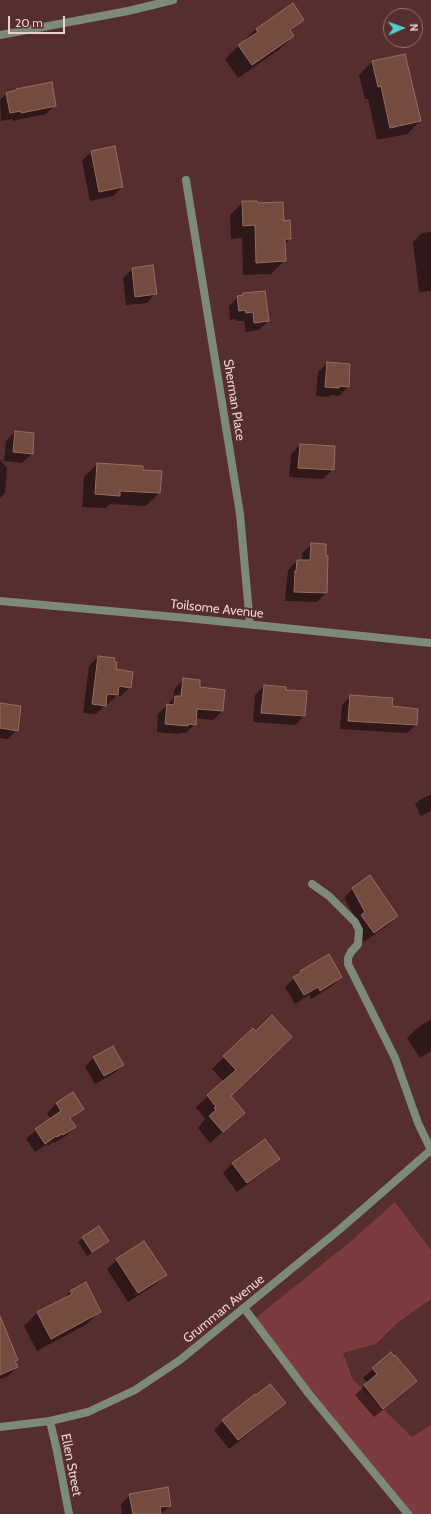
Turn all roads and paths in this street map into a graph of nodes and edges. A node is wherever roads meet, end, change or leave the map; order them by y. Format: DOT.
graph roads {
  1 [pos="173,0"];
  2 [pos="0,35"];
  3 [pos="186,180"];
  4 [pos="0,602"];
  5 [pos="250,624"];
  6 [pos="431,643"];
  7 [pos="312,884"];
  8 [pos="431,1150"];
  9 [pos="244,1308"];
  10 [pos="50,1421"];
  11 [pos="0,1427"];
  12 [pos="69,1514"];
  13 [pos="408,1514"];
  1 -- 2 [label="street"];
  3 -- 5 [label="street, Sherman Place"];
  4 -- 5 [label="street, Toilsome Avenue"];
  5 -- 6 [label="street, Toilsome Avenue"];
  7 -- 8 [label="street"];
  8 -- 9 [label="street, Grumman Avenue"];
  9 -- 10 [label="street, Grumman Avenue"];
  9 -- 13 [label="street"];
  10 -- 11 [label="street, Grumman Avenue"];
  10 -- 12 [label="street, Ellen Street"];
}
